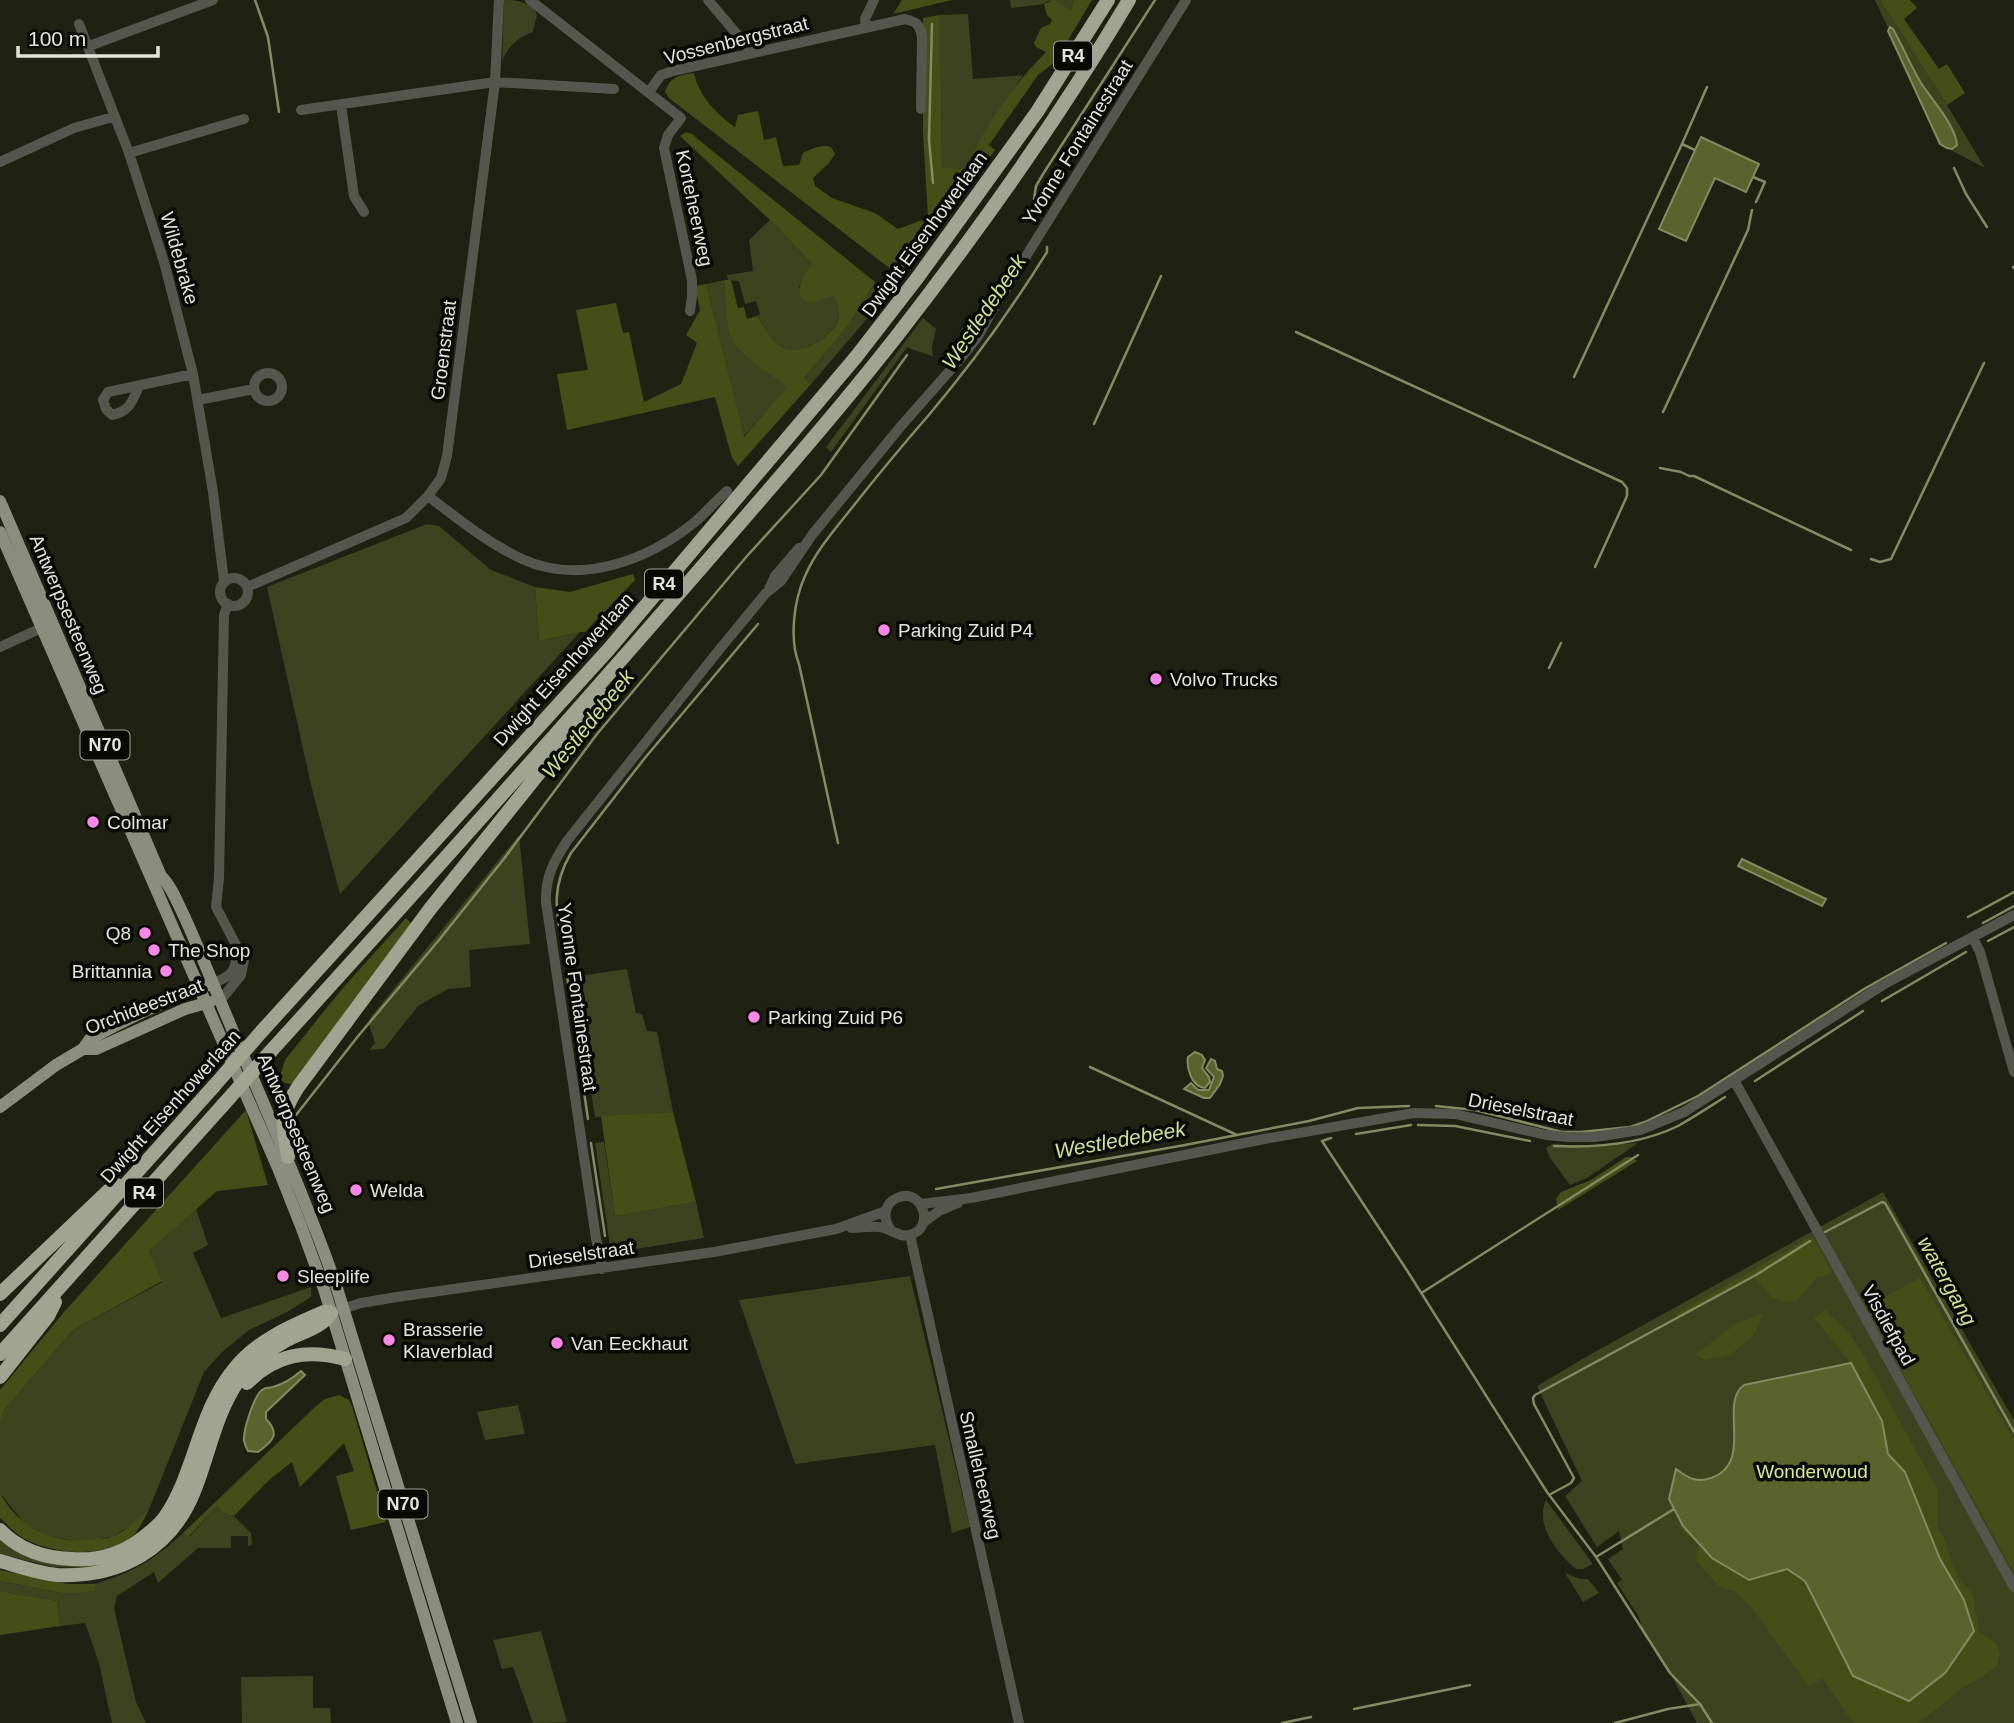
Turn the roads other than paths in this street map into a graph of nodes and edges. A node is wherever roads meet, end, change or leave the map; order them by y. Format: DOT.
graph roads {
  1 [pos="213,0"];
  2 [pos="499,0"];
  3 [pos="530,0"];
  4 [pos="708,0"];
  5 [pos="874,0"];
  6 [pos="1108,0"];
  7 [pos="1129,0"];
  8 [pos="1186,0"];
  9 [pos="79,24"];
  10 [pos="866,27"];
  11 [pos="89,46"];
  12 [pos="752,52"];
  13 [pos="495,82"];
  14 [pos="614,89"];
  15 [pos="649,92"];
  16 [pos="341,105"];
  17 [pos="921,109"];
  18 [pos="301,110"];
  19 [pos="113,117"];
  20 [pos="244,119"];
  21 [pos="128,153"];
  22 [pos="0,162"];
  23 [pos="364,212"];
  24 [pos="690,311"];
  25 [pos="193,374"];
  26 [pos="139,386"];
  27 [pos="254,389"];
  28 [pos="198,400"];
  29 [pos="727,491"];
  30 [pos="428,496"];
  31 [pos="0,502"];
  32 [pos="0,532"];
  33 [pos="224,581"];
  34 [pos="247,587"];
  35 [pos="228,604"];
  36 [pos="47,625"];
  37 [pos="638,641"];
  38 [pos="0,647"];
  39 [pos="2014,915"];
  40 [pos="1973,938"];
  41 [pos="237,945"];
  42 [pos="213,983"];
  43 [pos="198,988"];
  44 [pos="219,998"];
  45 [pos="205,1004"];
  46 [pos="83,1049"];
  47 [pos="2014,1072"];
  48 [pos="1734,1080"];
  49 [pos="0,1107"];
  50 [pos="288,1157"];
  51 [pos="142,1168"];
  52 [pos="971,1198"];
  53 [pos="920,1203"];
  54 [pos="886,1211"];
  55 [pos="924,1222"];
  56 [pos="836,1229"];
  57 [pos="891,1230"];
  58 [pos="910,1235"];
  59 [pos="602,1269"];
  60 [pos="65,1282"];
  61 [pos="0,1294"];
  62 [pos="337,1311"];
  63 [pos="0,1325"];
  64 [pos="0,1354"];
  65 [pos="345,1359"];
  66 [pos="0,1377"];
  67 [pos="228,1399"];
  68 [pos="402,1522"];
  69 [pos="0,1530"];
  70 [pos="0,1561"];
  71 [pos="2014,1587"];
  72 [pos="464,1722"];
  73 [pos="1019,1723"];
  1 -- 11 [label="street"];
  2 -- 13 [label="street, Groenstraat"];
  3 -- 15 [label="street"];
  4 -- 12 [label="street"];
  5 -- 10 [label="street"];
  6 -- 51 [label="highway, Dwight Eisenhowerlaan / R4, bridge"];
  7 -- 37 [label="highway, Dwight Eisenhowerlaan / R4"];
  8 -- 59 [label="street, Yvonne Fontainestraat"];
  9 -- 11 [label="street, Wildebrake"];
  10 -- 12 [label="street, Vossenbergstraat"];
  10 -- 17 [label="street, Vossenbergstraat"];
  11 -- 19 [label="street, Wildebrake"];
  12 -- 15 [label="street, Vossenbergstraat"];
  13 -- 14 [label="street"];
  13 -- 16 [label="street"];
  13 -- 30 [label="street, Groenstraat"];
  15 -- 24 [label="street, Korteheerweg"];
  16 -- 18 [label="street"];
  16 -- 23 [label="street"];
  19 -- 21 [label="street, Wildebrake"];
  19 -- 22 [label="street"];
  20 -- 21 [label="street"];
  21 -- 25 [label="street, Wildebrake"];
  25 -- 26 [label="street"];
  25 -- 28 [label="street, Wildebrake"];
  27 -- 28 [label="street"];
  28 -- 33 [label="street, Wildebrake"];
  29 -- 30 [label="street"];
  30 -- 34 [label="street, Groenstraat"];
  31 -- 36 [label="main road, Antwerpsesteenweg / N70"];
  32 -- 36 [label="main road, Antwerpsesteenweg / N70"];
  33 -- 34 [label="street"];
  33 -- 35 [label="street"];
  34 -- 35 [label="street"];
  35 -- 41 [label="street"];
  36 -- 38 [label="street"];
  36 -- 42 [label="main road, Antwerpsesteenweg / N70"];
  36 -- 43 [label="main road, Antwerpsesteenweg / N70"];
  37 -- 50 [label="highway"];
  37 -- 60 [label="highway, Dwight Eisenhowerlaan / R4, bridge"];
  39 -- 40 [label="street, Drieselstraat"];
  40 -- 47 [label="street"];
  40 -- 48 [label="street, Drieselstraat"];
  41 -- 42 [label="street"];
  41 -- 44 [label="street"];
  42 -- 43 [label="main road, Orchideestraat"];
  42 -- 44 [label="main road, Antwerpsesteenweg / N70"];
  43 -- 45 [label="main road, Antwerpsesteenweg / N70"];
  43 -- 46 [label="main road, Orchideestraat"];
  44 -- 45 [label="main road, Orchideestraat"];
  44 -- 50 [label="main road, Antwerpsesteenweg / N70"];
  45 -- 46 [label="main road, Orchideestraat"];
  45 -- 62 [label="main road, Antwerpsesteenweg / N70"];
  46 -- 49 [label="main road, Orchideestraat"];
  48 -- 52 [label="street, Drieselstraat"];
  48 -- 71 [label="street, Visdiefpad"];
  50 -- 62 [label="main road, Antwerpsesteenweg / N70"];
  51 -- 61 [label="highway"];
  51 -- 63 [label="highway, Dwight Eisenhowerlaan / R4"];
  52 -- 53 [label="street, Drieselstraat"];
  52 -- 55 [label="street, Drieselstraat"];
  53 -- 54 [label="street, Drieselstraat"];
  53 -- 55 [label="street"];
  54 -- 56 [label="street, Drieselstraat"];
  54 -- 57 [label="street"];
  55 -- 58 [label="street, Drieselstraat"];
  56 -- 57 [label="street, Drieselstraat"];
  56 -- 59 [label="street, Drieselstraat"];
  57 -- 58 [label="street, Drieselstraat"];
  58 -- 73 [label="street, Smalleheerweg"];
  59 -- 62 [label="street, Drieselstraat"];
  60 -- 64 [label="highway, Dwight Eisenhowerlaan / R4"];
  60 -- 66 [label="highway"];
  62 -- 65 [label="main road, Antwerpsesteenweg / N70"];
  62 -- 67 [label="highway"];
  62 -- 68 [label="main road, Antwerpsesteenweg / N70"];
  62 -- 69 [label="highway"];
  65 -- 67 [label="highway"];
  65 -- 68 [label="main road, Antwerpsesteenweg / N70"];
  67 -- 70 [label="highway"];
  68 -- 72 [label="main road, Antwerpsesteenweg / N70"];
}
